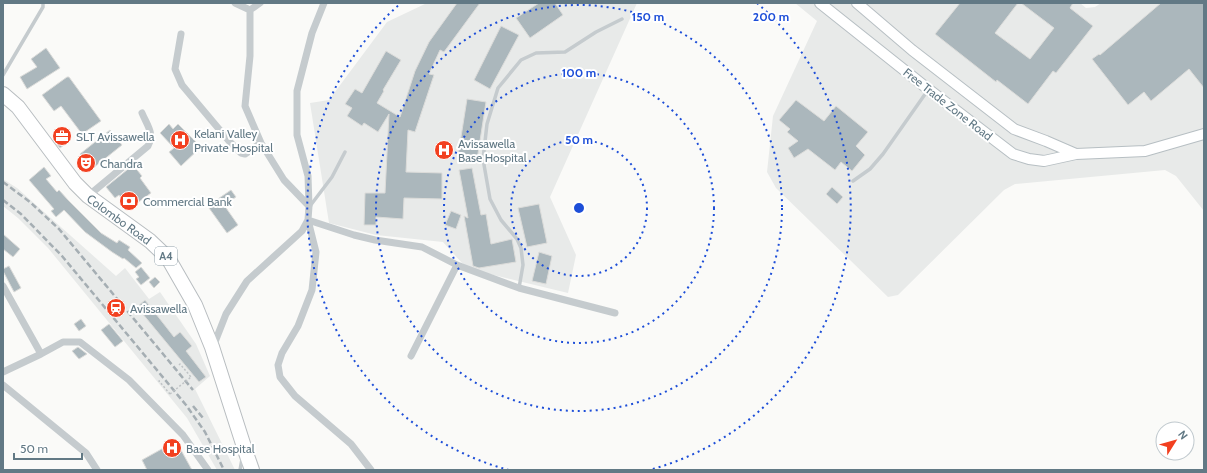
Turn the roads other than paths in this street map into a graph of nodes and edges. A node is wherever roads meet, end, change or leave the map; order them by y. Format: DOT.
graph roads {
  1 [pos="43,3"];
  2 [pos="235,3"];
  3 [pos="324,3"];
  4 [pos="820,3"];
  5 [pos="857,3"];
  6 [pos="255,6"];
  7 [pos="622,19"];
  8 [pos="181,34"];
  9 [pos="3,75"];
  10 [pos="928,89"];
  11 [pos="3,94"];
  12 [pos="142,113"];
  13 [pos="1204,134"];
  14 [pos="261,143"];
  15 [pos="345,152"];
  16 [pos="1076,154"];
  17 [pos="853,181"];
  18 [pos="88,196"];
  19 [pos="309,206"];
  20 [pos="308,220"];
  21 [pos="457,265"];
  22 [pos="3,286"];
  23 [pos="518,288"];
  24 [pos="615,313"];
  25 [pos="212,347"];
  26 [pos="41,354"];
  27 [pos="411,356"];
  28 [pos="3,372"];
  29 [pos="3,385"];
  30 [pos="245,450"];
  31 [pos="97,470"];
  32 [pos="208,470"];
  33 [pos="240,470"];
  34 [pos="252,470"];
  35 [pos="372,470"];
  1 -- 9 [label="lane"];
  2 -- 6 [label="street"];
  3 -- 19 [label="street"];
  4 -- 10 [label="street, Free Trade Zone Road"];
  5 -- 16 [label="street, Free Trade Zone Road"];
  6 -- 14 [label="street"];
  7 -- 23 [label="lane"];
  8 -- 14 [label="street"];
  10 -- 16 [label="street, Free Trade Zone Road"];
  10 -- 17 [label="lane"];
  11 -- 18 [label="highway, Colombo Road / A4"];
  12 -- 18 [label="street"];
  13 -- 16 [label="street, Free Trade Zone Road"];
  14 -- 19 [label="street"];
  15 -- 19 [label="lane"];
  18 -- 25 [label="highway, Colombo Road / A4"];
  19 -- 20 [label="street"];
  20 -- 21 [label="street"];
  20 -- 25 [label="street"];
  20 -- 35 [label="street"];
  21 -- 23 [label="street"];
  21 -- 27 [label="street"];
  22 -- 26 [label="street"];
  23 -- 24 [label="street"];
  25 -- 30 [label="highway, Colombo Road / A4"];
  26 -- 28 [label="street"];
  26 -- 32 [label="street"];
  29 -- 31 [label="street"];
  30 -- 33 [label="lane"];
  30 -- 34 [label="highway, Colombo Road / A4"];
}
